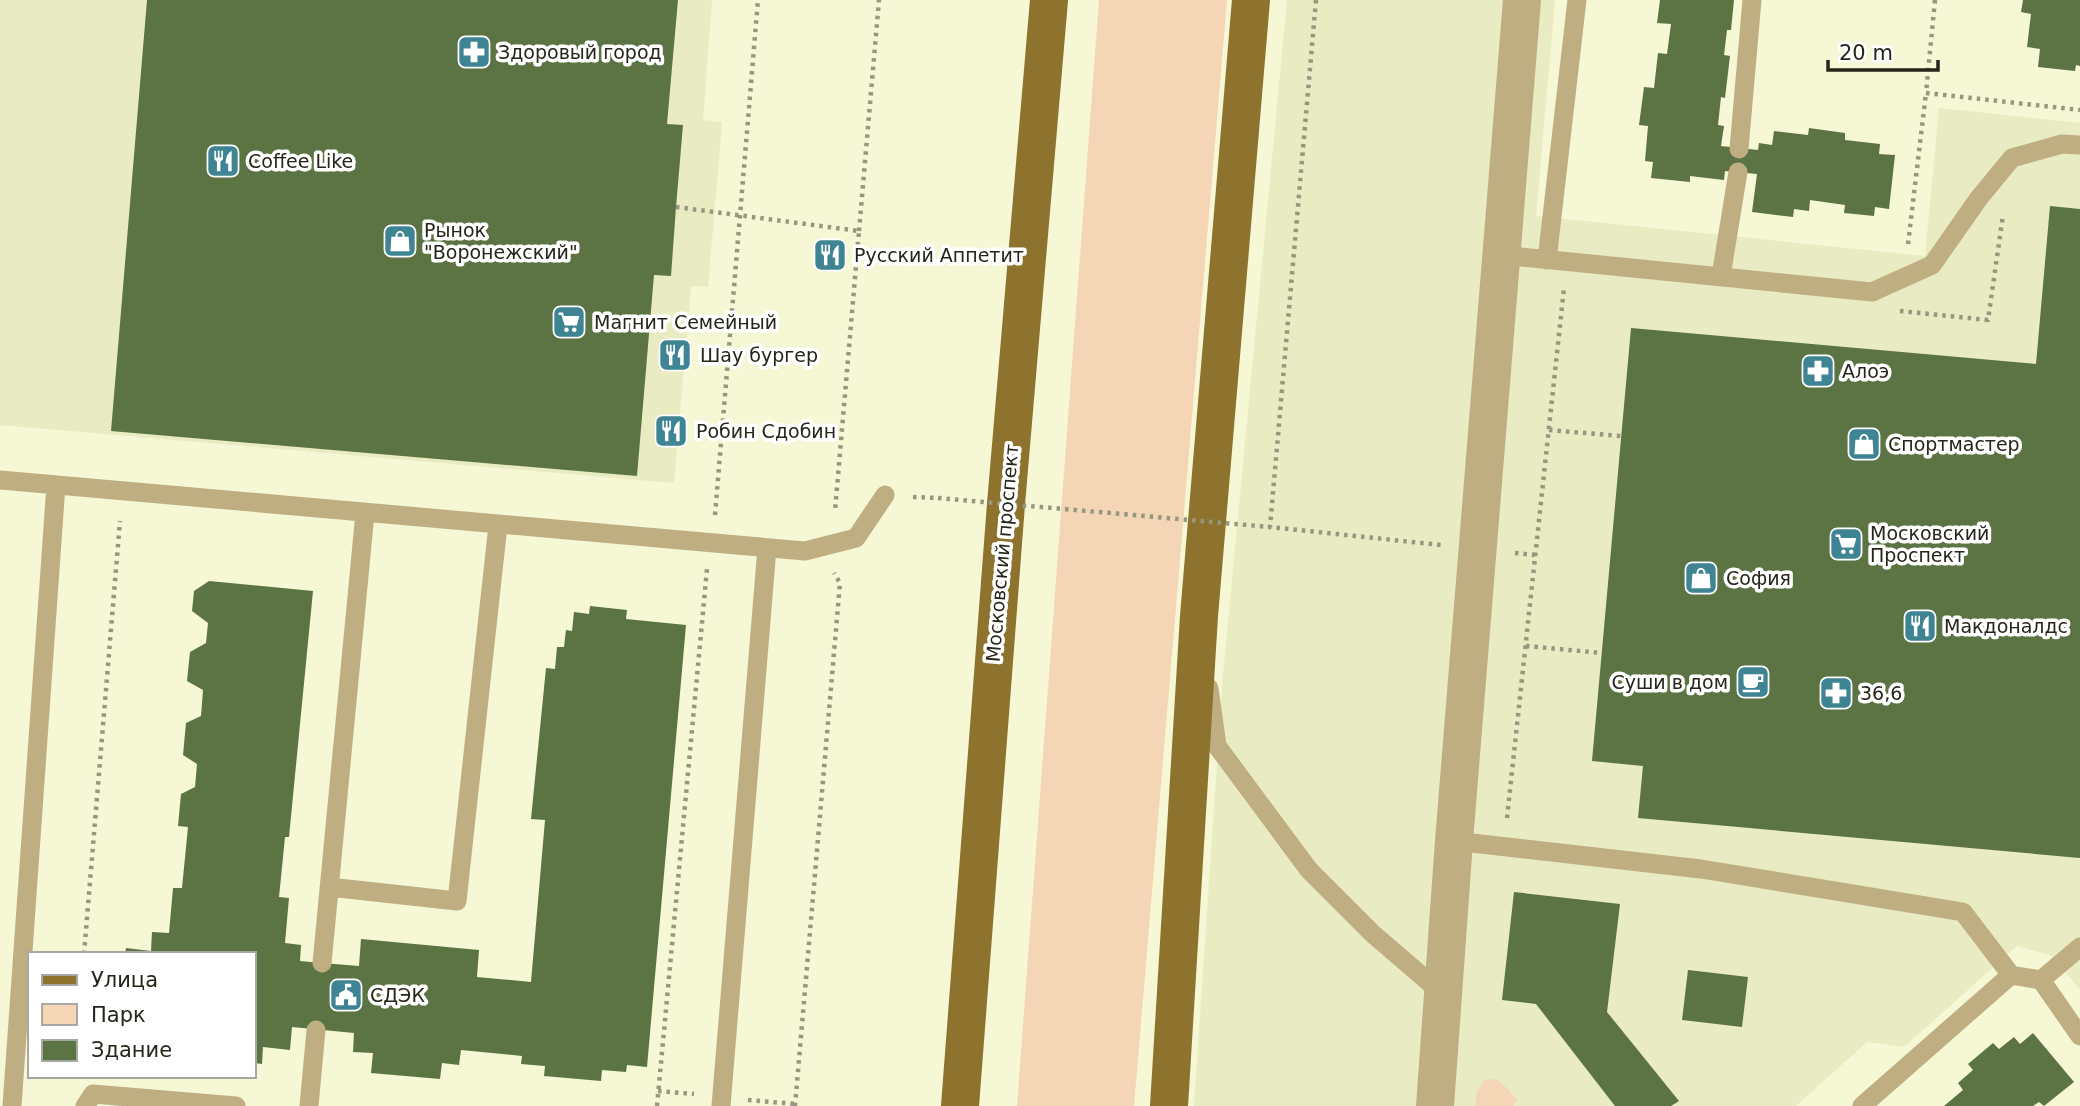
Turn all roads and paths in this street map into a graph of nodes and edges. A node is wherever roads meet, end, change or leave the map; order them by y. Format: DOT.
graph roads {
  1 [pos="758,0"];
  2 [pos="879,0"];
  3 [pos="1049,0"];
  4 [pos="1251,0"];
  5 [pos="1315,0"];
  6 [pos="1521,0"];
  7 [pos="1577,0"];
  8 [pos="1752,0"];
  9 [pos="1935,0"];
  10 [pos="1926,93"];
  11 [pos="2080,110"];
  12 [pos="2080,145"];
  13 [pos="1739,149"];
  14 [pos="1738,172"];
  15 [pos="676,208"];
  16 [pos="740,216"];
  17 [pos="859,232"];
  18 [pos="1908,248"];
  19 [pos="1501,255"];
  20 [pos="1547,260"];
  21 [pos="1567,262"];
  22 [pos="1721,276"];
  23 [pos="1549,430"];
  24 [pos="1621,436"];
  25 [pos="0,480"];
  26 [pos="57,485"];
  27 [pos="885,495"];
  28 [pos="938,499"];
  29 [pos="835,511"];
  30 [pos="365,513"];
  31 [pos="120,521"];
  32 [pos="498,524"];
  33 [pos="1270,527"];
  34 [pos="709,544"];
  35 [pos="766,548"];
  36 [pos="1478,549"];
  37 [pos="805,551"];
  38 [pos="1535,555"];
  39 [pos="1199,616"];
  40 [pos="1526,646"];
  41 [pos="1602,653"];
  42 [pos="1454,841"];
  43 [pos="1504,847"];
  44 [pos="329,887"];
  45 [pos="2080,947"];
  46 [pos="83,952"];
  47 [pos="322,963"];
  48 [pos="2011,975"];
  49 [pos="2041,980"];
  50 [pos="1444,996"];
  51 [pos="316,1030"];
  52 [pos="2080,1036"];
  53 [pos="12,1106"];
  54 [pos="85,1106"];
  55 [pos="236,1106"];
  56 [pos="309,1106"];
  57 [pos="657,1106"];
  58 [pos="721,1106"];
  59 [pos="796,1106"];
  60 [pos="960,1106"];
  61 [pos="1169,1106"];
  62 [pos="1435,1106"];
  63 [pos="1862,1106"];
  1 -- 16 [label="path"];
  2 -- 17 [label="path"];
  3 -- 60 [label="main road, Московский проспект"];
  4 -- 39 [label="main road"];
  5 -- 33 [label="path"];
  6 -- 19 [label="street"];
  7 -- 20 [label="lane"];
  8 -- 13 [label="lane"];
  9 -- 10 [label="path"];
  10 -- 11 [label="path"];
  10 -- 18 [label="path"];
  12 -- 22 [label="lane"];
  14 -- 22 [label="lane"];
  15 -- 16 [label="path"];
  16 -- 17 [label="path"];
  16 -- 34 [label="path"];
  17 -- 29 [label="path"];
  19 -- 20 [label="lane"];
  19 -- 36 [label="street"];
  20 -- 21 [label="lane"];
  21 -- 22 [label="lane"];
  21 -- 23 [label="path"];
  23 -- 24 [label="path"];
  23 -- 38 [label="path"];
  25 -- 26 [label="lane"];
  26 -- 30 [label="lane"];
  26 -- 53 [label="lane"];
  27 -- 37 [label="lane"];
  28 -- 33 [label="path, bridge"];
  30 -- 32 [label="lane"];
  30 -- 44 [label="lane"];
  31 -- 46 [label="path"];
  32 -- 34 [label="lane"];
  32 -- 44 [label="lane"];
  33 -- 36 [label="path"];
  34 -- 35 [label="lane"];
  34 -- 57 [label="path"];
  35 -- 37 [label="lane"];
  35 -- 58 [label="lane"];
  36 -- 38 [label="path"];
  36 -- 42 [label="street"];
  37 -- 59 [label="path"];
  38 -- 40 [label="path"];
  39 -- 50 [label="lane"];
  39 -- 61 [label="main road"];
  40 -- 41 [label="path"];
  40 -- 43 [label="path"];
  42 -- 43 [label="lane"];
  42 -- 50 [label="street"];
  43 -- 48 [label="lane"];
  44 -- 47 [label="lane"];
  45 -- 49 [label="lane"];
  48 -- 49 [label="lane"];
  48 -- 63 [label="lane"];
  49 -- 52 [label="lane"];
  50 -- 62 [label="street"];
  51 -- 56 [label="lane"];
  54 -- 55 [label="lane"];
}
